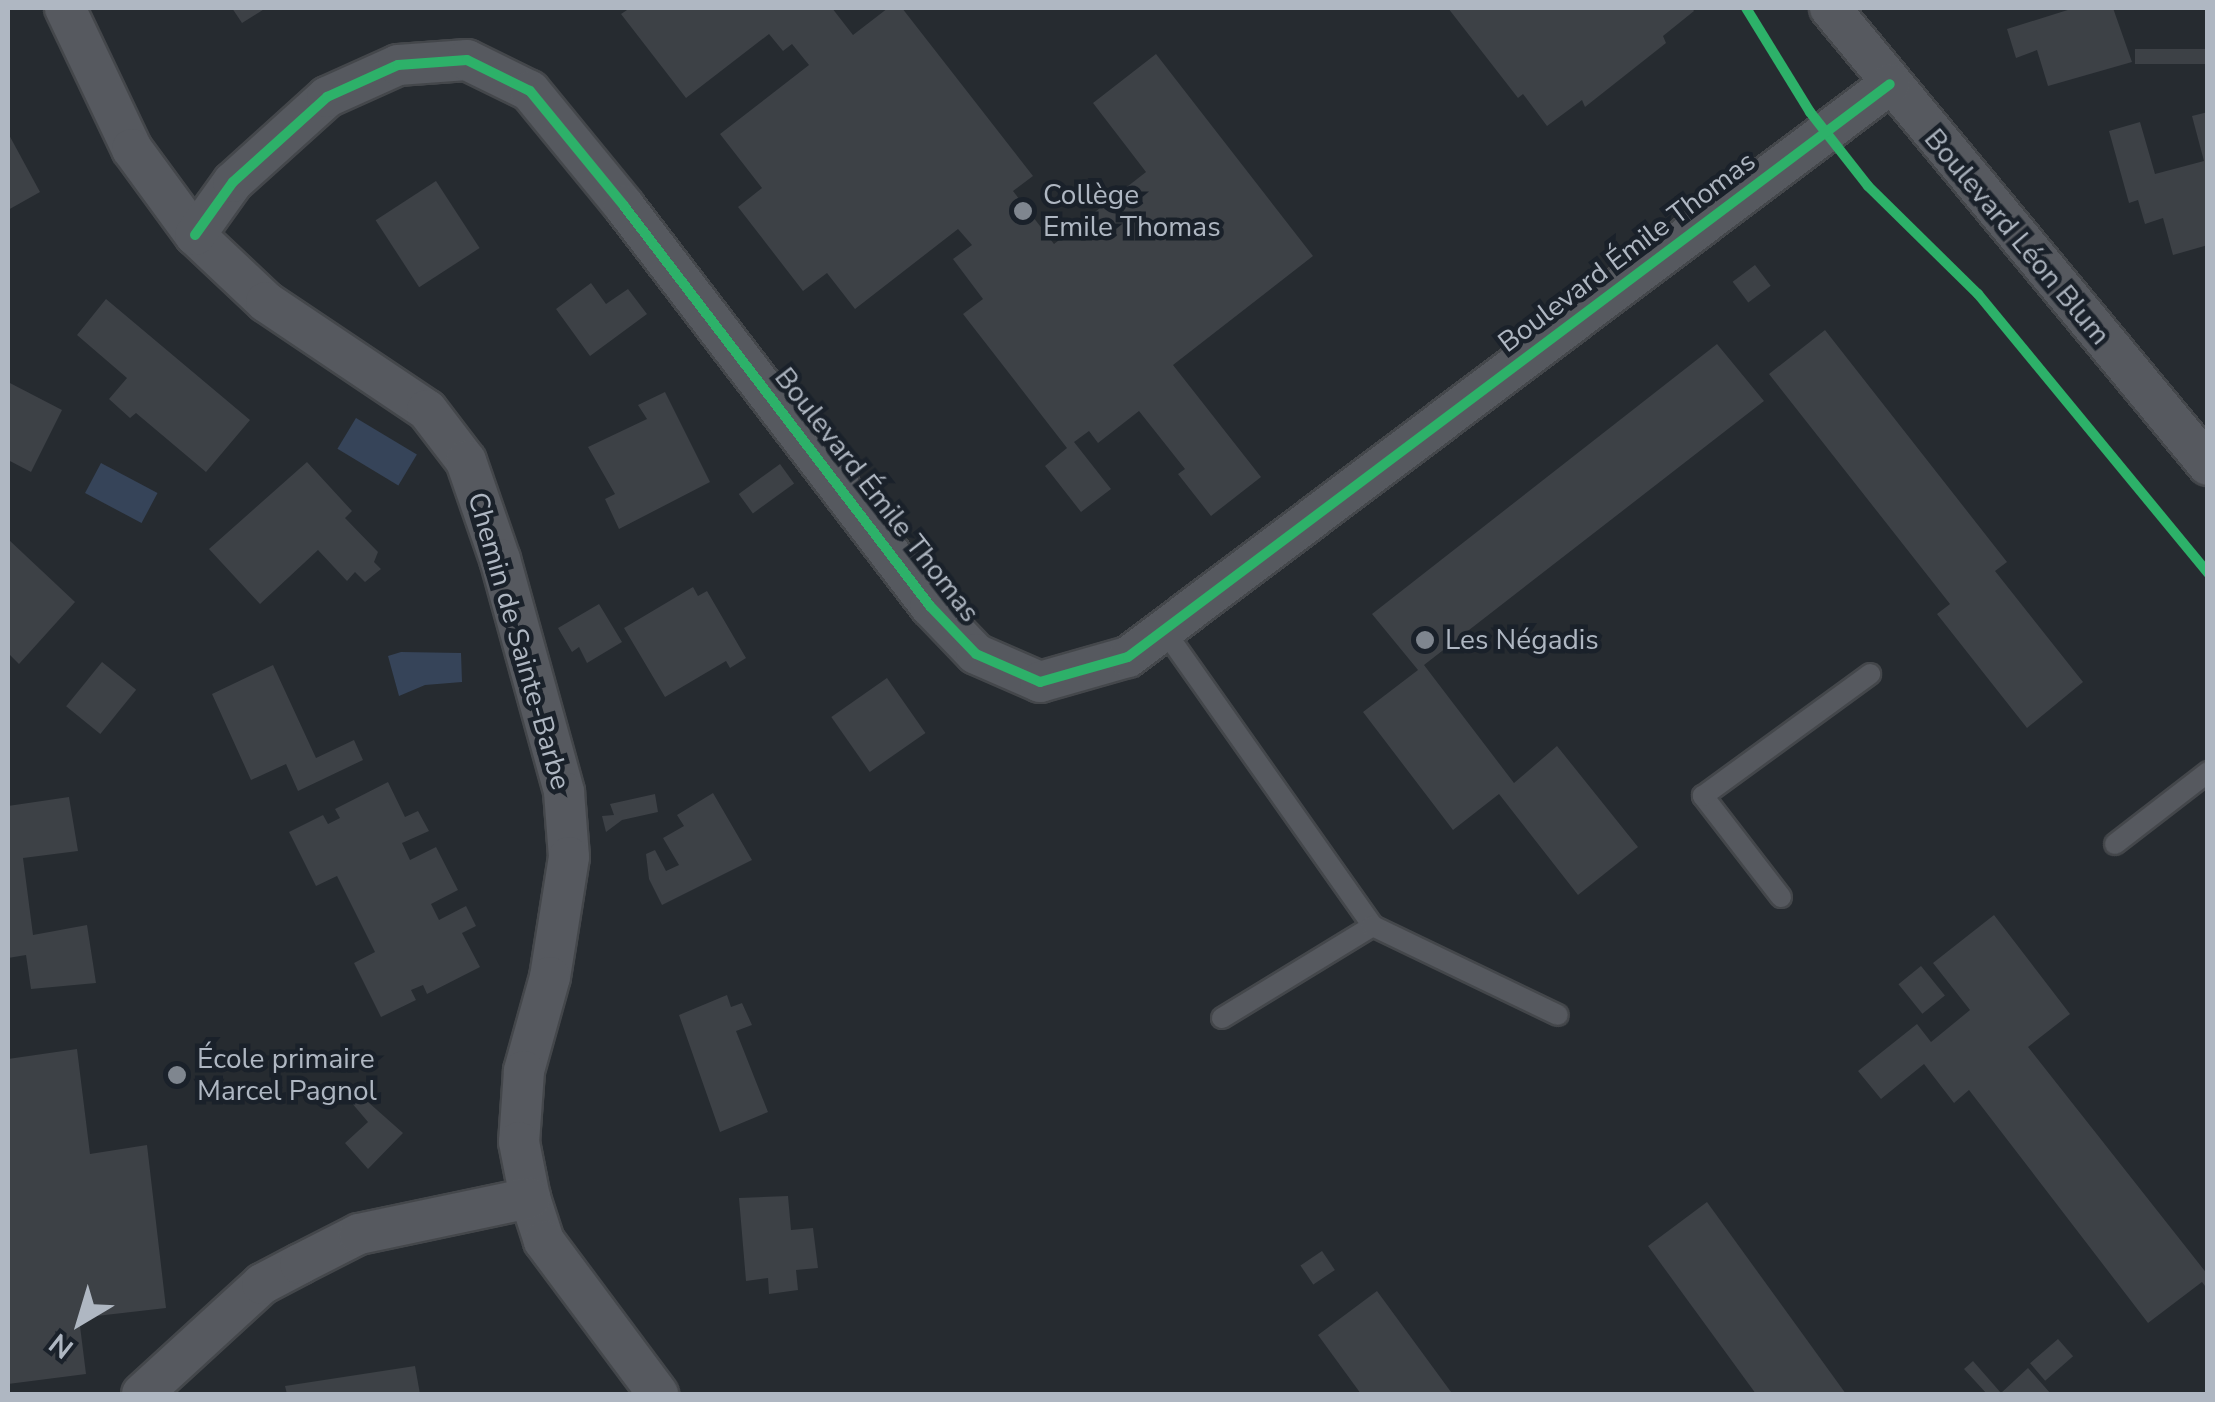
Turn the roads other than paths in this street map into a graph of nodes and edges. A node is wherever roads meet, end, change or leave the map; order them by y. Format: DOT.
graph roads {
  1 [pos="65,8"];
  2 [pos="1830,8"];
  3 [pos="1890,84"];
  4 [pos="196,235"];
  5 [pos="2208,465"];
  6 [pos="1164,630"];
  7 [pos="1870,674"];
  8 [pos="2208,772"];
  9 [pos="2116,844"];
  10 [pos="1781,897"];
  11 [pos="1373,926"];
  12 [pos="1558,1015"];
  13 [pos="1222,1018"];
  14 [pos="530,1198"];
  15 [pos="142,1394"];
  16 [pos="658,1394"];
  1 -- 4 [label="street, Chemin de Sainte-Barbe"];
  2 -- 3 [label="street, Boulevard Léon Blum"];
  3 -- 5 [label="street, Boulevard Léon Blum"];
  3 -- 6 [label="street, Boulevard Émile Thomas"];
  4 -- 6 [label="street, Boulevard Émile Thomas"];
  4 -- 14 [label="street, Chemin de Sainte-Barbe"];
  6 -- 11 [label="lane"];
  7 -- 10 [label="lane"];
  8 -- 9 [label="lane"];
  11 -- 12 [label="lane"];
  11 -- 13 [label="lane"];
  14 -- 15 [label="street"];
  14 -- 16 [label="street, Chemin de Sainte-Barbe"];
}
